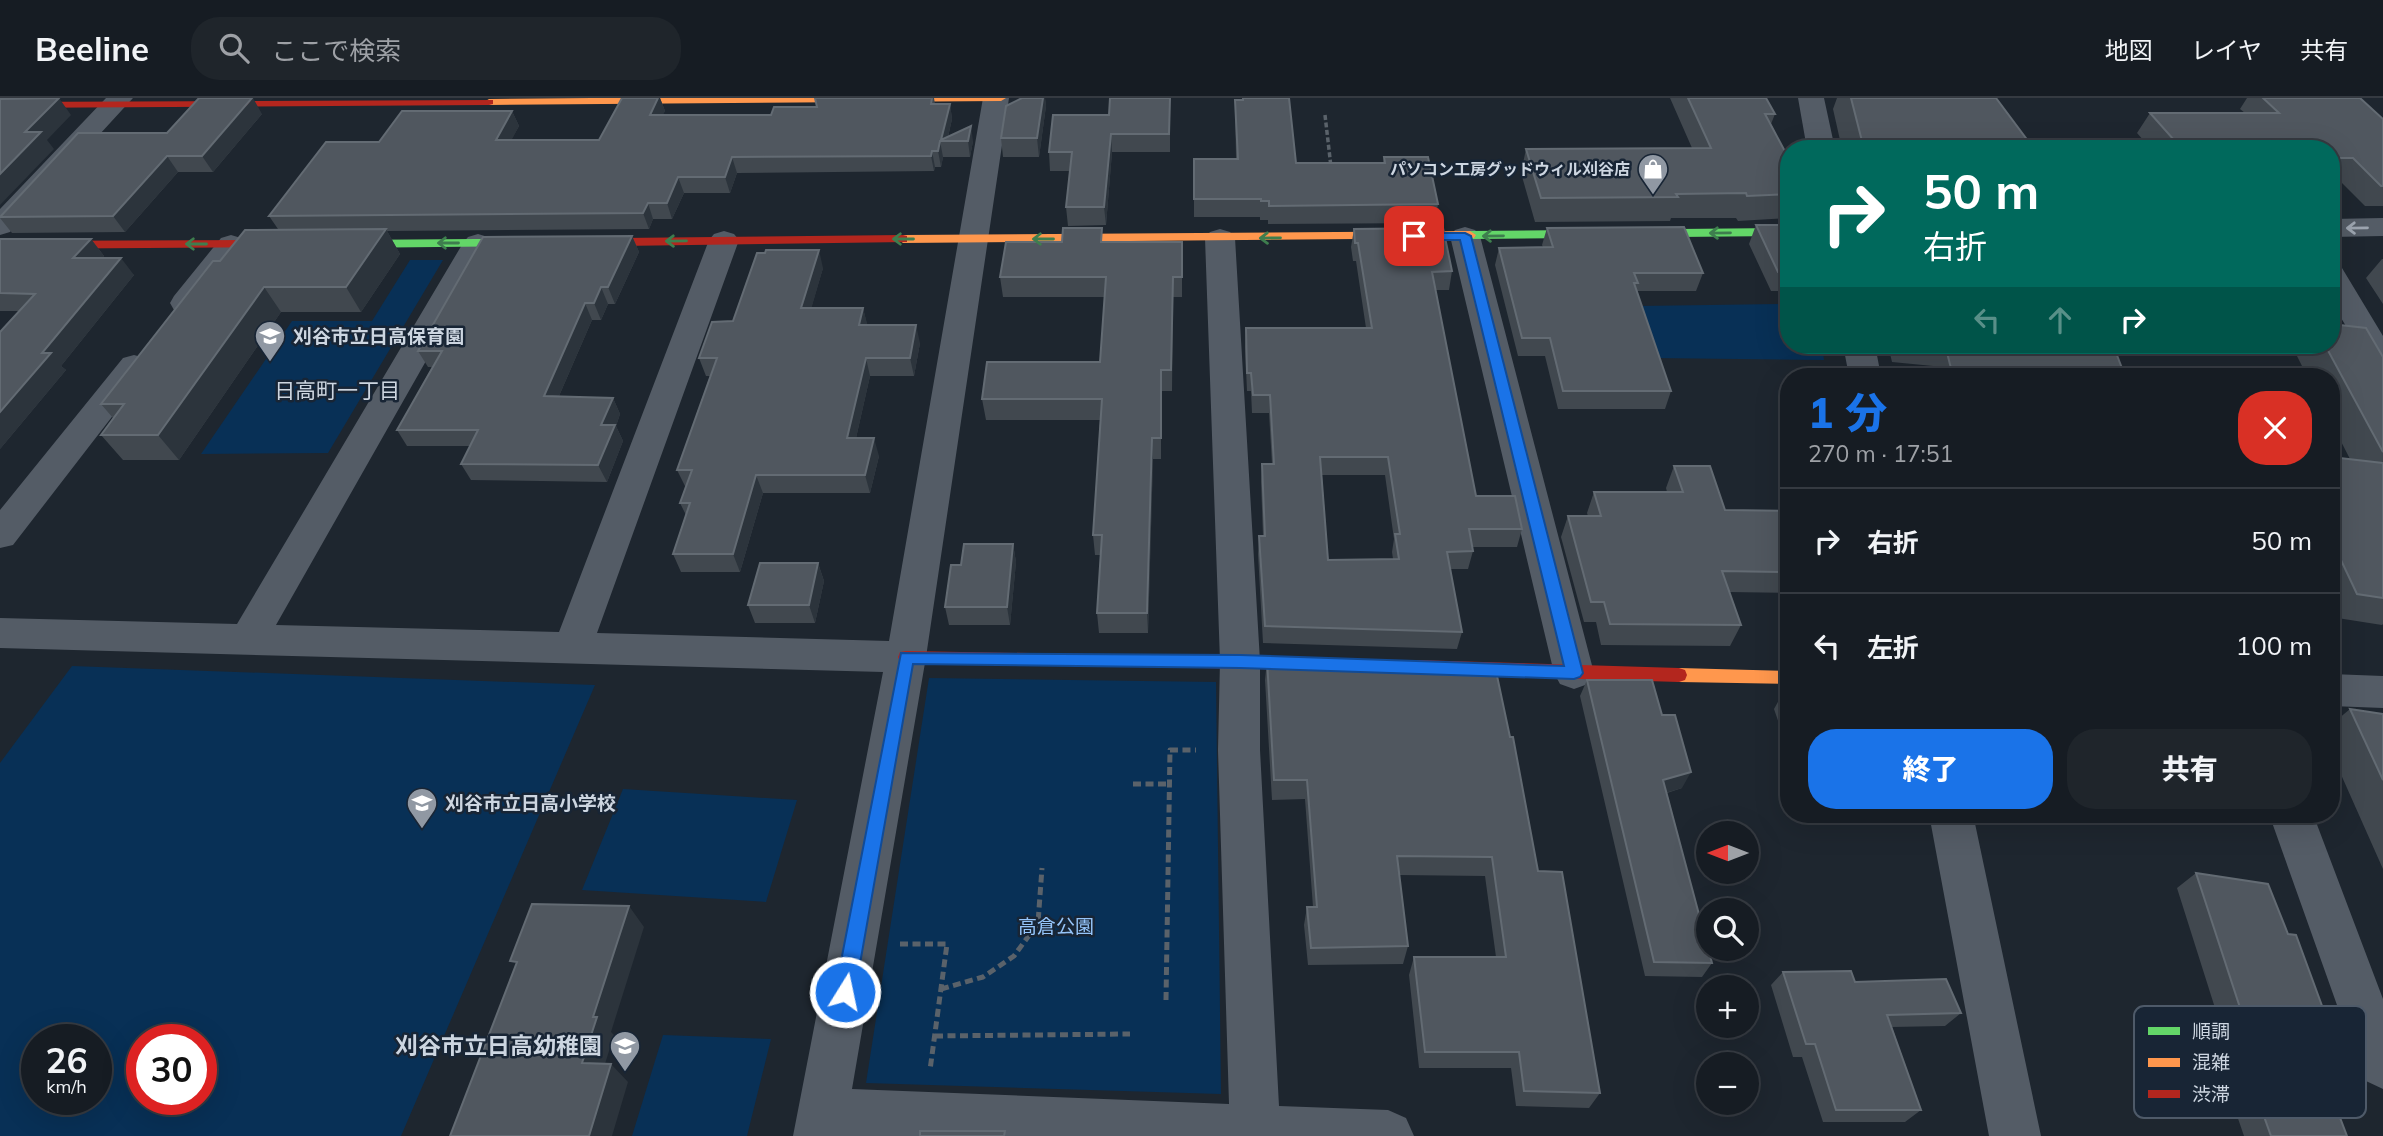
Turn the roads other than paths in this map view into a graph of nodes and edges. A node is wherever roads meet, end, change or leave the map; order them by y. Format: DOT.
graph roads {
  1 [pos="998,98"];
  2 [pos="1811,98"];
  3 [pos="117,101"];
  4 [pos="0,105"];
  5 [pos="1819,140"];
  6 [pos="0,226"];
  7 [pos="2340,228"];
  8 [pos="2383,228"];
  9 [pos="1780,232"];
  10 [pos="1465,236"];
  11 [pos="1220,238"];
  12 [pos="972,239"];
  13 [pos="724,240"];
  14 [pos="478,243"];
  15 [pos="231,244"];
  16 [pos="300,244"];
  17 [pos="327,244"];
  18 [pos="0,245"];
  19 [pos="2340,290"];
  20 [pos="2383,363"];
  21 [pos="0,535"];
  22 [pos="0,633"];
  23 [pos="248,639"];
  24 [pos="572,649"];
  25 [pos="906,657"];
  26 [pos="1240,662"];
  27 [pos="1337,665"];
  28 [pos="1393,667"];
  29 [pos="1574,673"];
  30 [pos="1780,678"];
  31 [pos="2340,690"];
  32 [pos="2383,692"];
  33 [pos="1953,823"];
  34 [pos="2294,823"];
  35 [pos="2362,1006"];
  36 [pos="2366,1018"];
  37 [pos="2383,1064"];
  38 [pos="821,1124"];
  39 [pos="1254,1133"];
  40 [pos="1388,1136"];
  41 [pos="2015,1136"];
  1 -- 3 [label="street"];
  1 -- 12 [label="street"];
  2 -- 5 [label="street"];
  3 -- 4 [label="street"];
  3 -- 6 [label="street"];
  8 -- 7 [label="street, one-way"];
  9 -- 10 [label="street, one-way"];
  10 -- 11 [label="street, one-way"];
  10 -- 29 [label="street"];
  11 -- 12 [label="street, one-way"];
  11 -- 26 [label="street"];
  12 -- 13 [label="street, one-way"];
  12 -- 25 [label="street"];
  13 -- 14 [label="street, one-way"];
  13 -- 24 [label="street"];
  14 -- 17 [label="street, one-way"];
  14 -- 23 [label="street"];
  15 -- 16 [label="street"];
  15 -- 18 [label="street, one-way"];
  15 -- 21 [label="street"];
  19 -- 20 [label="street"];
  22 -- 23 [label="street"];
  23 -- 24 [label="street"];
  24 -- 25 [label="street"];
  25 -- 26 [label="street"];
  25 -- 38 [label="street"];
  26 -- 27 [label="street"];
  26 -- 39 [label="street"];
  28 -- 29 [label="street"];
  29 -- 30 [label="street"];
  31 -- 32 [label="street"];
  33 -- 41 [label="street"];
  34 -- 35 [label="street"];
  36 -- 37 [label="street"];
  38 -- 39 [label="street"];
  39 -- 40 [label="street"];
}
